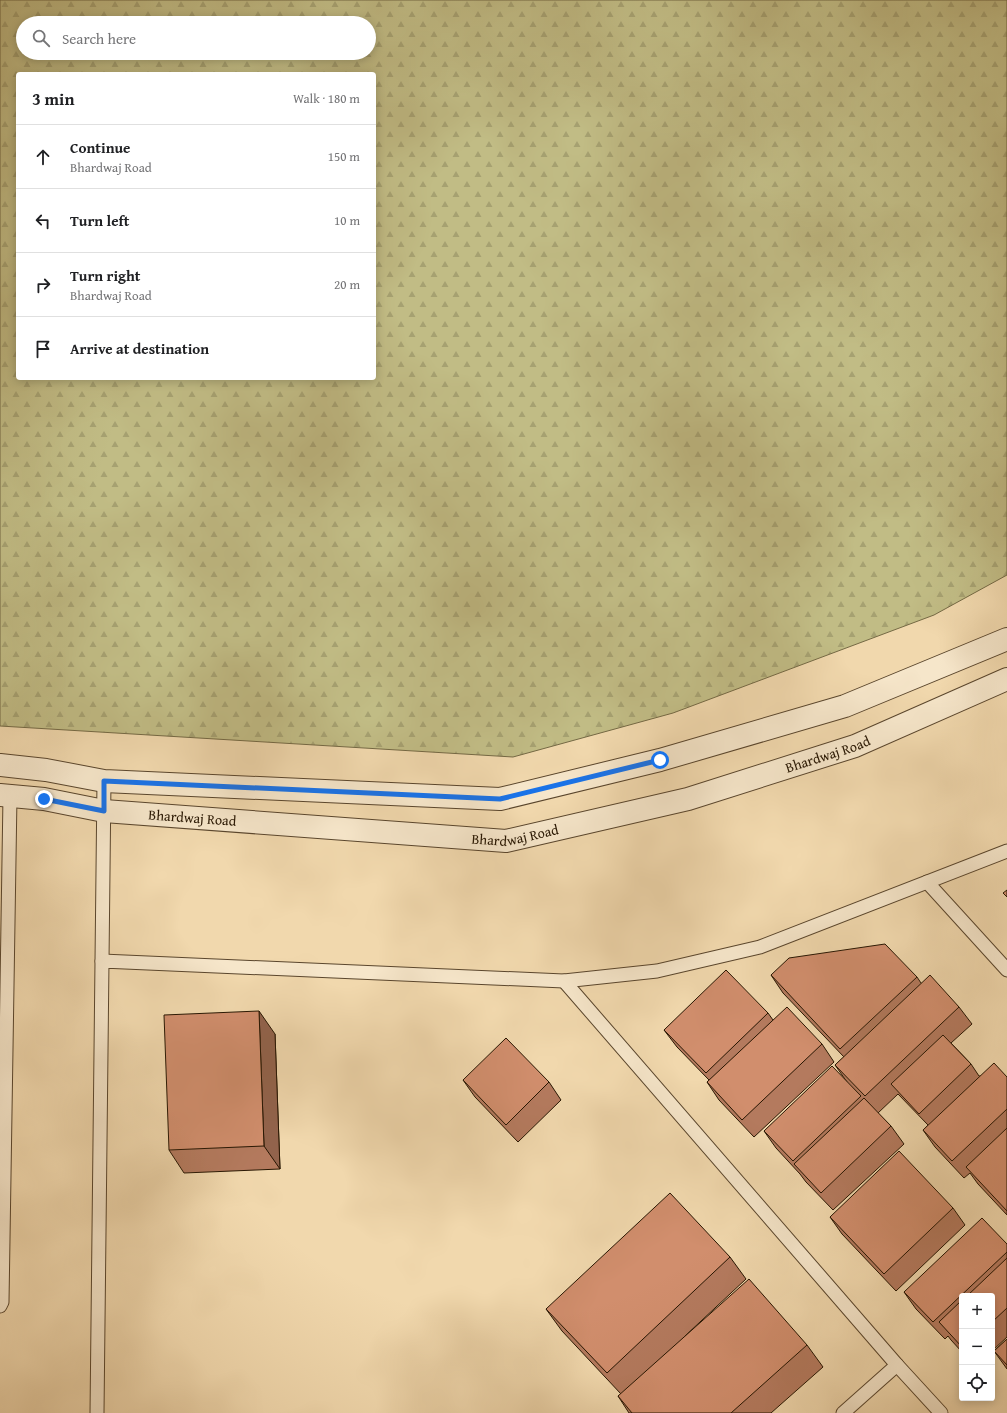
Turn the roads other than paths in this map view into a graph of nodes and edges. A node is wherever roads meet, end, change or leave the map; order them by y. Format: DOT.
graph roads {
  1 [pos="1007,639"];
  2 [pos="1007,680"];
  3 [pos="0,765"];
  4 [pos="104,781"];
  5 [pos="5,796"];
  6 [pos="104,811"];
  7 [pos="1007,851"];
  8 [pos="927,882"];
  9 [pos="4,936"];
  10 [pos="102,961"];
  11 [pos="1007,970"];
  12 [pos="564,981"];
  13 [pos="0,1306"];
  14 [pos="898,1365"];
  15 [pos="97,1413"];
  16 [pos="843,1413"];
  17 [pos="941,1413"];
  1 -- 4 [label="street"];
  2 -- 6 [label="street, Bhardwaj Road"];
  3 -- 4 [label="street"];
  4 -- 6 [label="lane"];
  5 -- 6 [label="street, Bhardwaj Road"];
  5 -- 9 [label="lane"];
  6 -- 10 [label="lane"];
  7 -- 8 [label="lane"];
  8 -- 11 [label="lane"];
  8 -- 12 [label="lane"];
  9 -- 13 [label="lane"];
  10 -- 12 [label="lane"];
  10 -- 15 [label="lane"];
  12 -- 14 [label="lane"];
  14 -- 16 [label="lane"];
  14 -- 17 [label="lane"];
}
